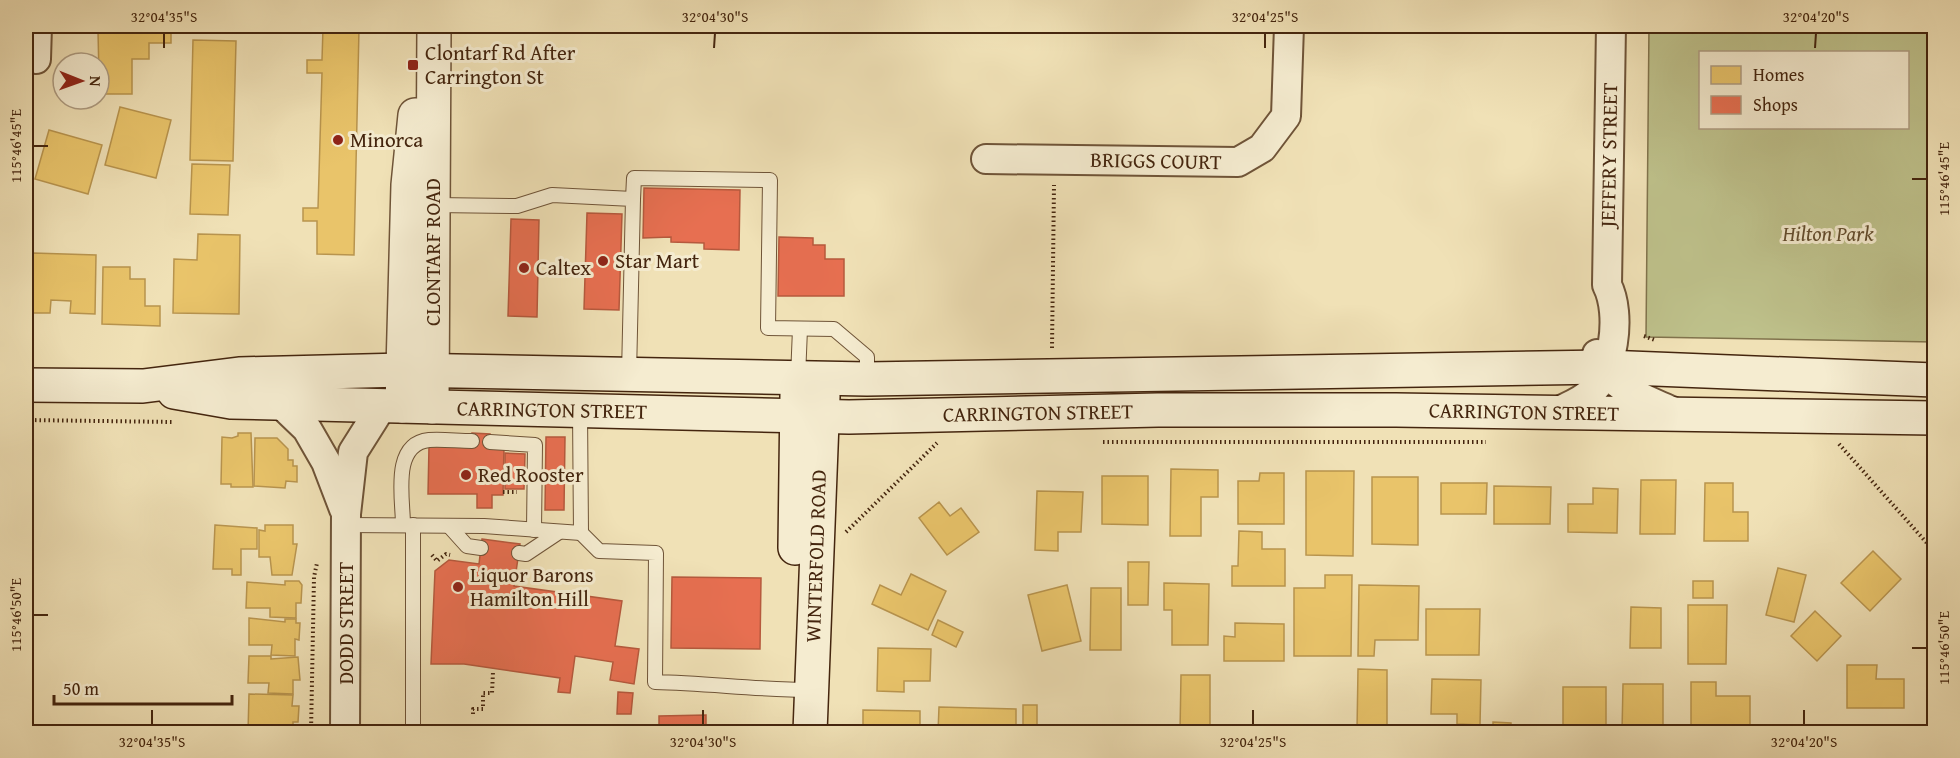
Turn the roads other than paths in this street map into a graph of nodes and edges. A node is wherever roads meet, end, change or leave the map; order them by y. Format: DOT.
graph roads {
  1 [pos="37,26"];
  2 [pos="421,26"];
  3 [pos="434,26"];
  4 [pos="1288,26"];
  5 [pos="1611,26"];
  6 [pos="36,59"];
  7 [pos="986,159"];
  8 [pos="633,199"];
  9 [pos="435,206"];
  10 [pos="800,329"];
  11 [pos="1605,367"];
  12 [pos="418,370"];
  13 [pos="629,374"];
  14 [pos="811,379"];
  15 [pos="867,379"];
  16 [pos="1935,380"];
  17 [pos="26,385"];
  18 [pos="142,386"];
  19 [pos="281,404"];
  20 [pos="406,406"];
  21 [pos="580,411"];
  22 [pos="1554,413"];
  23 [pos="1681,415"];
  24 [pos="810,416"];
  25 [pos="1935,418"];
  26 [pos="472,441"];
  27 [pos="490,442"];
  28 [pos="346,519"];
  29 [pos="408,525"];
  30 [pos="449,526"];
  31 [pos="534,530"];
  32 [pos="559,532"];
  33 [pos="581,533"];
  34 [pos="481,548"];
  35 [pos="519,553"];
  36 [pos="802,690"];
  37 [pos="345,732"];
  38 [pos="413,732"];
  39 [pos="793,732"];
  40 [pos="810,732"];
  1 -- 6 [label="street"];
  2 -- 12 [label="main road, CLONTARF ROAD"];
  3 -- 9 [label="main road, CLONTARF ROAD"];
  4 -- 7 [label="street, BRIGGS COURT"];
  5 -- 11 [label="street, JEFFERY STREET"];
  8 -- 9 [label="lane"];
  8 -- 10 [label="lane"];
  8 -- 13 [label="lane"];
  9 -- 12 [label="main road, CLONTARF ROAD"];
  10 -- 14 [label="lane"];
  10 -- 15 [label="lane"];
  11 -- 15 [label="main road, CARRINGTON STREET"];
  11 -- 16 [label="main road, CARRINGTON STREET"];
  11 -- 22 [label="street, JEFFERY STREET"];
  11 -- 23 [label="street"];
  12 -- 13 [label="main road, CARRINGTON STREET"];
  12 -- 18 [label="main road, CARRINGTON STREET"];
  12 -- 20 [label="main road, CLONTARF ROAD"];
  13 -- 14 [label="main road, CARRINGTON STREET"];
  14 -- 15 [label="main road, CARRINGTON STREET"];
  14 -- 24 [label="main road, WINTERFOLD ROAD"];
  17 -- 18 [label="main road, CARRINGTON STREET"];
  18 -- 19 [label="main road, CARRINGTON STREET"];
  19 -- 20 [label="main road, CARRINGTON STREET"];
  19 -- 28 [label="street, DODD STREET"];
  20 -- 21 [label="main road, CARRINGTON STREET"];
  20 -- 28 [label="street, DODD STREET"];
  21 -- 24 [label="main road, CARRINGTON STREET"];
  21 -- 33 [label="lane"];
  22 -- 23 [label="main road, CARRINGTON STREET"];
  22 -- 24 [label="main road, CARRINGTON STREET"];
  23 -- 25 [label="main road, CARRINGTON STREET"];
  24 -- 36 [label="main road, WINTERFOLD ROAD"];
  26 -- 29 [label="lane"];
  27 -- 31 [label="lane"];
  28 -- 29 [label="lane"];
  28 -- 37 [label="street, DODD STREET"];
  29 -- 30 [label="lane"];
  29 -- 38 [label="lane"];
  30 -- 31 [label="lane"];
  30 -- 34 [label="lane"];
  31 -- 32 [label="lane"];
  32 -- 33 [label="lane"];
  32 -- 35 [label="lane"];
  33 -- 36 [label="lane"];
  36 -- 39 [label="main road, WINTERFOLD ROAD"];
  36 -- 40 [label="main road, WINTERFOLD ROAD"];
}
